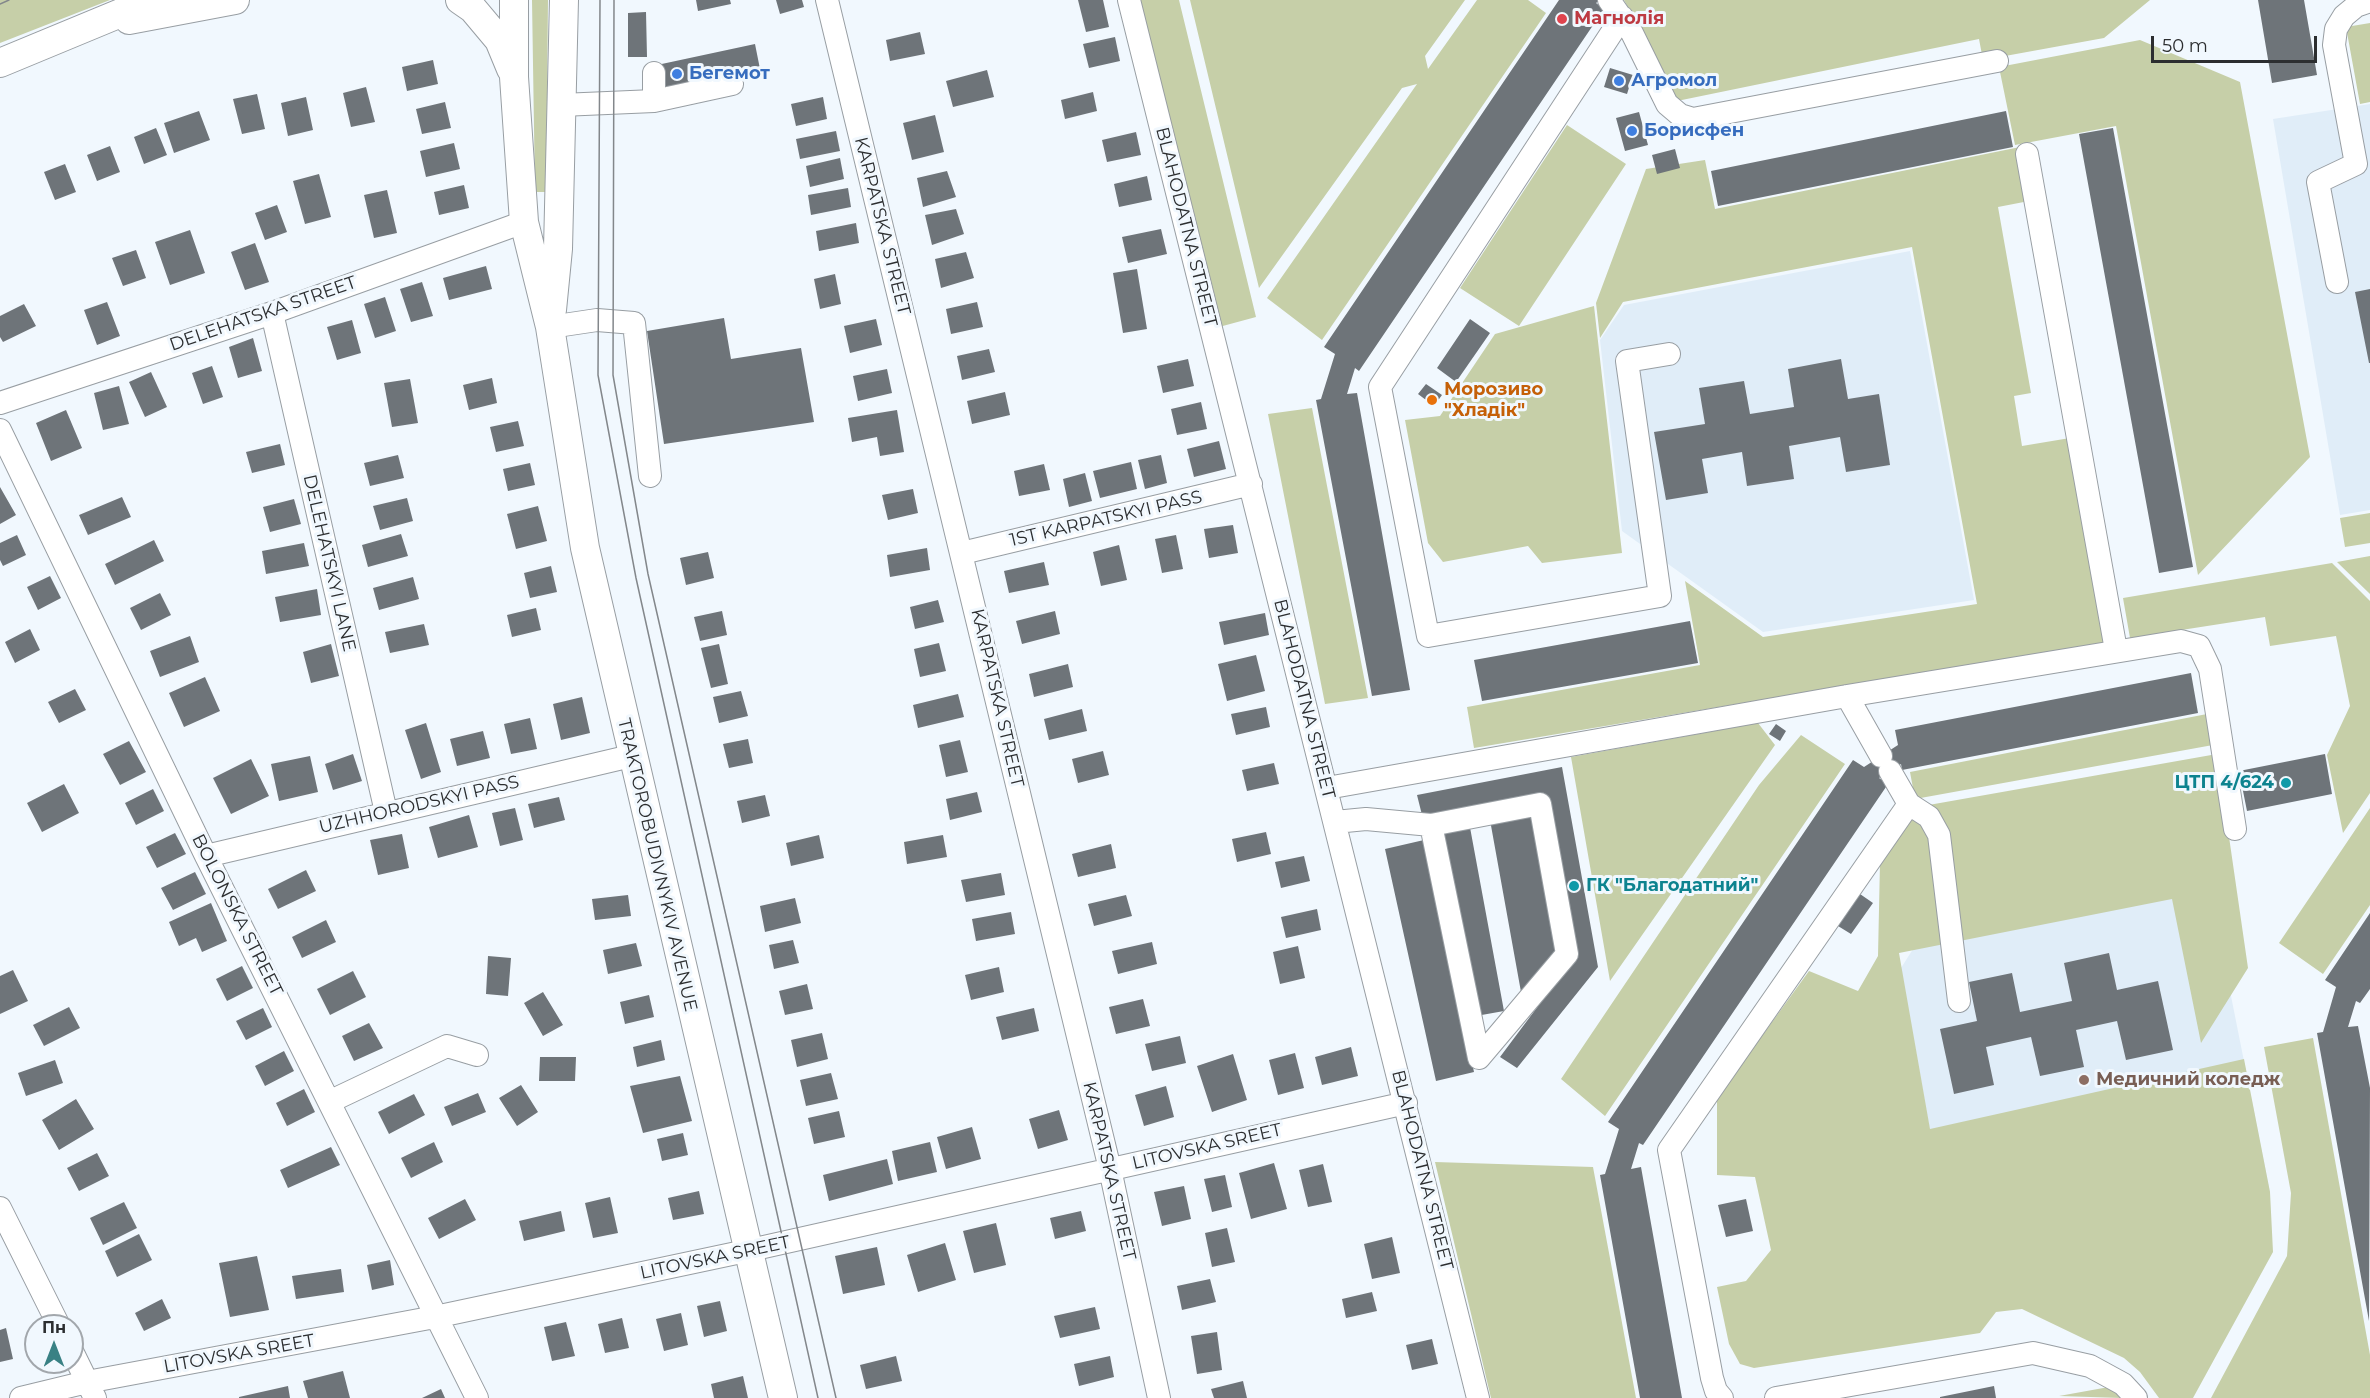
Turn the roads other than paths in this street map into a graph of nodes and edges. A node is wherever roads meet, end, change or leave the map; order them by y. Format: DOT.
graph roads {
  1 [pos="152,0"];
  2 [pos="235,0"];
  3 [pos="460,0"];
  4 [pos="514,0"];
  5 [pos="564,0"];
  6 [pos="827,0"];
  7 [pos="1129,0"];
  8 [pos="2370,1"];
  9 [pos="1616,9"];
  10 [pos="77,31"];
  11 [pos="1997,61"];
  12 [pos="0,63"];
  13 [pos="654,73"];
  14 [pos="514,77"];
  15 [pos="732,84"];
  16 [pos="654,101"];
  17 [pos="561,105"];
  18 [pos="2027,154"];
  19 [pos="524,222"];
  20 [pos="2337,282"];
  21 [pos="272,313"];
  22 [pos="550,327"];
  23 [pos="1668,354"];
  24 [pos="0,402"];
  25 [pos="0,430"];
  26 [pos="650,476"];
  27 [pos="1251,484"];
  28 [pos="962,553"];
  29 [pos="2116,650"];
  30 [pos="1847,696"];
  31 [pos="631,756"];
  32 [pos="1326,788"];
  33 [pos="1909,804"];
  34 [pos="386,812"];
  35 [pos="1335,822"];
  36 [pos="1431,825"];
  37 [pos="2235,829"];
  38 [pos="206,856"];
  39 [pos="1959,1001"];
  40 [pos="477,1055"];
  41 [pos="331,1101"];
  42 [pos="1406,1103"];
  43 [pos="1110,1169"];
  44 [pos="0,1208"];
  45 [pos="746,1251"];
  46 [pos="54,1314"];
  47 [pos="435,1317"];
  48 [pos="84,1374"];
  49 [pos="92,1390"];
  50 [pos="21,1398"];
  51 [pos="477,1398"];
  52 [pos="783,1398"];
  53 [pos="1159,1398"];
  54 [pos="1478,1398"];
  55 [pos="1722,1398"];
  56 [pos="1776,1398"];
  57 [pos="2136,1398"];
  1 -- 10 [label="main road"];
  2 -- 10 [label="main road"];
  3 -- 14 [label="main road"];
  4 -- 14 [label="main road, TRAKTOROBUDIVNYKIV AVENUE"];
  5 -- 17 [label="main road, TRAKTOROBUDIVNYKIV AVENUE"];
  6 -- 28 [label="street, KARPATSKA STREET"];
  7 -- 27 [label="street, BLAHODATNA STREET"];
  8 -- 20 [label="street"];
  9 -- 11 [label="street"];
  9 -- 23 [label="street"];
  10 -- 12 [label="main road"];
  13 -- 16 [label="street"];
  14 -- 19 [label="main road, TRAKTOROBUDIVNYKIV AVENUE"];
  15 -- 16 [label="street"];
  16 -- 17 [label="street"];
  17 -- 22 [label="main road, TRAKTOROBUDIVNYKIV AVENUE"];
  18 -- 29 [label="street"];
  19 -- 21 [label="street, DELEHATSKA STREET"];
  19 -- 22 [label="main road, TRAKTOROBUDIVNYKIV AVENUE"];
  21 -- 24 [label="street, DELEHATSKA STREET"];
  21 -- 34 [label="street, DELEHATSKYI LANE"];
  22 -- 26 [label="street"];
  22 -- 31 [label="main road, TRAKTOROBUDIVNYKIV AVENUE"];
  25 -- 38 [label="street, BOLONSKA STREET"];
  27 -- 28 [label="street, 1ST KARPATSKYI PASS"];
  27 -- 32 [label="street, BLAHODATNA STREET"];
  28 -- 43 [label="street, KARPATSKA STREET"];
  29 -- 30 [label="street"];
  29 -- 37 [label="street"];
  30 -- 32 [label="street"];
  30 -- 33 [label="street"];
  31 -- 34 [label="street, UZHHORODSKYI PASS"];
  31 -- 45 [label="main road, TRAKTOROBUDIVNYKIV AVENUE"];
  32 -- 35 [label="street, BLAHODATNA STREET"];
  33 -- 39 [label="street"];
  33 -- 55 [label="street"];
  34 -- 38 [label="street, UZHHORODSKYI PASS"];
  35 -- 36 [label="street"];
  35 -- 42 [label="street, BLAHODATNA STREET"];
  36 -- 36 [label="street"];
  38 -- 41 [label="street, BOLONSKA STREET"];
  40 -- 41 [label="street"];
  41 -- 47 [label="street, BOLONSKA STREET"];
  42 -- 43 [label="street, LITOVSKA SREET"];
  42 -- 54 [label="street, BLAHODATNA STREET"];
  43 -- 45 [label="street, LITOVSKA SREET"];
  43 -- 53 [label="street, KARPATSKA STREET"];
  44 -- 46 [label="street"];
  45 -- 47 [label="street, LITOVSKA SREET"];
  45 -- 52 [label="main road, TRAKTOROBUDIVNYKIV AVENUE"];
  47 -- 49 [label="street, LITOVSKA SREET"];
  47 -- 51 [label="street, BOLONSKA STREET"];
  48 -- 49 [label="street"];
  49 -- 50 [label="street, LITOVSKA SREET"];
  56 -- 57 [label="street"];
}
